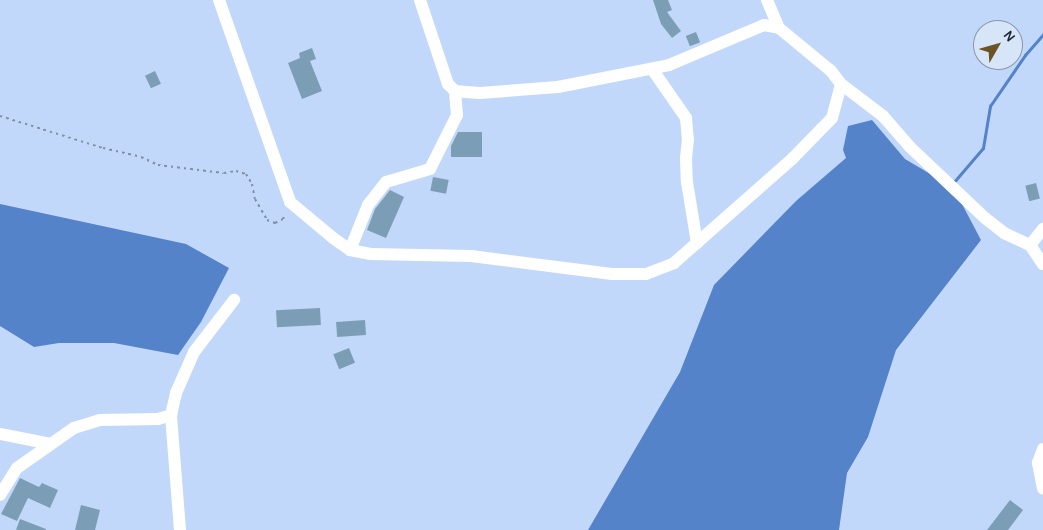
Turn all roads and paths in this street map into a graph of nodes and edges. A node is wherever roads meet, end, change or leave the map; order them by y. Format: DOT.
graph roads {
  1 [pos="219,0"];
  2 [pos="420,0"];
  3 [pos="767,0"];
  4 [pos="779,28"];
  5 [pos="652,69"];
  6 [pos="841,84"];
  7 [pos="455,91"];
  8 [pos="0,116"];
  9 [pos="290,202"];
  10 [pos="1043,229"];
  11 [pos="697,243"];
  12 [pos="1030,245"];
  13 [pos="350,250"];
  14 [pos="1043,264"];
  15 [pos="234,300"];
  16 [pos="171,415"];
  17 [pos="0,434"];
  18 [pos="51,444"];
  19 [pos="1043,449"];
  20 [pos="1043,489"];
  21 [pos="0,495"];
  22 [pos="180,530"];
  1 -- 9 [label="street"];
  2 -- 7 [label="street"];
  3 -- 4 [label="street"];
  4 -- 5 [label="street"];
  4 -- 6 [label="street"];
  5 -- 7 [label="street"];
  5 -- 11 [label="street"];
  6 -- 11 [label="street"];
  6 -- 12 [label="street"];
  7 -- 13 [label="street"];
  8 -- 9 [label="path"];
  9 -- 13 [label="street"];
  10 -- 12 [label="street"];
  11 -- 13 [label="street"];
  12 -- 14 [label="street"];
  15 -- 16 [label="street"];
  16 -- 18 [label="street"];
  16 -- 22 [label="street"];
  17 -- 18 [label="street"];
  18 -- 21 [label="street"];
  19 -- 20 [label="street"];
}
